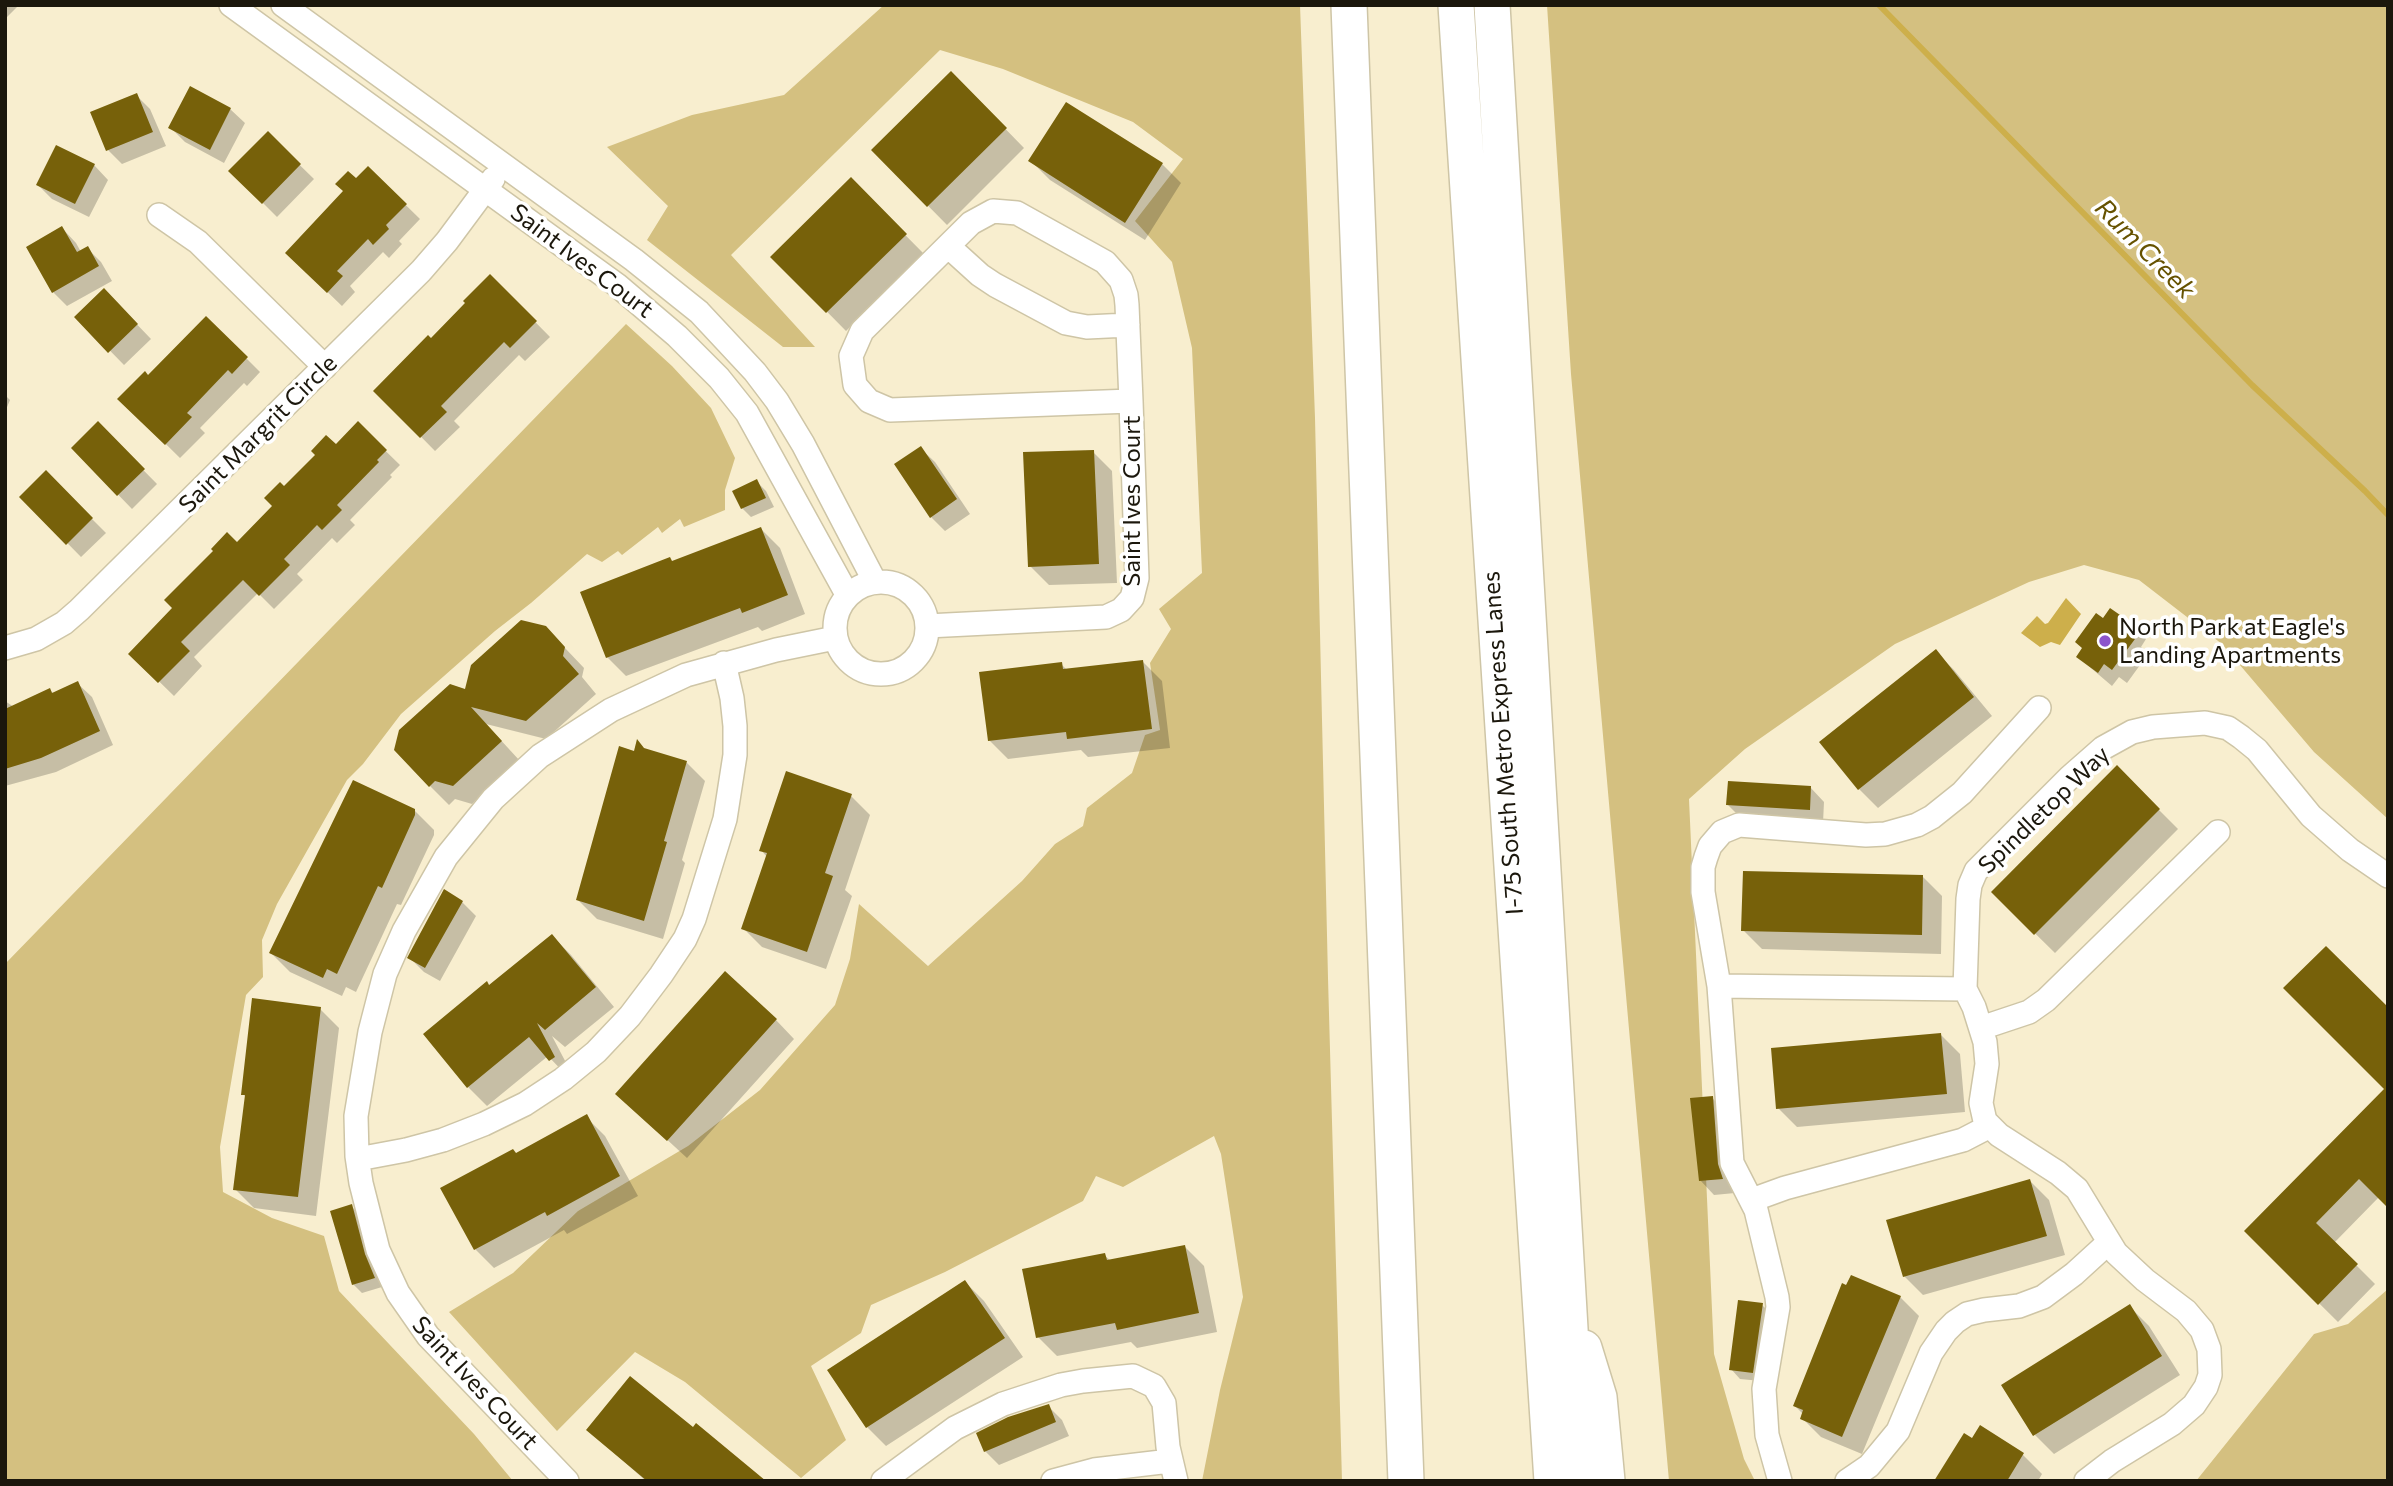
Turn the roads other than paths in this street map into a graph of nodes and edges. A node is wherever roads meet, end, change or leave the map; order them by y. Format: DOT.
graph roads {
  1 [pos="231,5"];
  2 [pos="283,5"];
  3 [pos="1349,5"];
  4 [pos="1456,5"];
  5 [pos="1492,5"];
  6 [pos="312,26"];
  7 [pos="295,51"];
  8 [pos="502,164"];
  9 [pos="486,190"];
  10 [pos="159,215"];
  11 [pos="948,246"];
  12 [pos="699,312"];
  13 [pos="1128,325"];
  14 [pos="677,336"];
  15 [pos="325,367"];
  16 [pos="1131,401"];
  17 [pos="814,466"];
  18 [pos="784,479"];
  19 [pos="875,582"];
  20 [pos="848,596"];
  21 [pos="927,626"];
  22 [pos="835,638"];
  23 [pos="5,648"];
  24 [pos="724,663"];
  25 [pos="2039,708"];
  26 [pos="2218,832"];
  27 [pos="2388,876"];
  28 [pos="1719,986"];
  29 [pos="1965,989"];
  30 [pos="1981,1028"];
  31 [pos="1990,1126"];
  32 [pos="358,1159"];
  33 [pos="1752,1200"];
  34 [pos="2108,1243"];
  35 [pos="1567,1295"];
  36 [pos="1173,1471"];
  37 [pos="567,1481"];
  38 [pos="883,1481"];
  39 [pos="1053,1481"];
  40 [pos="1406,1481"];
  41 [pos="1552,1481"];
  42 [pos="1579,1481"];
  43 [pos="1607,1481"];
  44 [pos="1780,1481"];
  45 [pos="1847,1481"];
  46 [pos="2086,1481"];
  1 -- 7 [label="street, Saint Ives Court"];
  2 -- 6 [label="street, Saint Ives Court"];
  3 -- 40 [label="highway"];
  4 -- 41 [label="highway, I-75 South Metro Express Lanes"];
  5 -- 35 [label="highway"];
  6 -- 7 [label="street"];
  6 -- 8 [label="street, Saint Ives Court"];
  7 -- 9 [label="street, Saint Ives Court"];
  8 -- 9 [label="street, Saint Margrit Circle"];
  8 -- 12 [label="street, Saint Ives Court"];
  9 -- 14 [label="street, Saint Ives Court"];
  9 -- 15 [label="street, Saint Margrit Circle"];
  10 -- 15 [label="street"];
  11 -- 13 [label="street"];
  11 -- 13 [label="street, Saint Ives Court"];
  11 -- 16 [label="street, Saint Ives Court"];
  12 -- 14 [label="street"];
  12 -- 17 [label="street, Saint Ives Court"];
  13 -- 16 [label="street, Saint Ives Court"];
  14 -- 18 [label="street, Saint Ives Court"];
  15 -- 23 [label="street, Saint Margrit Circle"];
  16 -- 21 [label="street, Saint Ives Court"];
  17 -- 18 [label="street"];
  17 -- 19 [label="street, Saint Ives Court"];
  18 -- 20 [label="street, Saint Ives Court"];
  19 -- 20 [label="street"];
  19 -- 21 [label="street"];
  20 -- 22 [label="street"];
  21 -- 22 [label="street"];
  22 -- 24 [label="street, Saint Ives Court"];
  24 -- 32 [label="street, Saint Ives Court"];
  24 -- 32 [label="street"];
  25 -- 28 [label="street"];
  26 -- 30 [label="street"];
  27 -- 29 [label="street, Spindletop Way"];
  28 -- 29 [label="street"];
  28 -- 33 [label="street"];
  29 -- 30 [label="street, Spindletop Way"];
  30 -- 31 [label="street, Spindletop Way"];
  31 -- 33 [label="street"];
  31 -- 34 [label="street"];
  32 -- 37 [label="street, Saint Ives Court"];
  33 -- 44 [label="street"];
  34 -- 45 [label="street"];
  34 -- 46 [label="street"];
  35 -- 42 [label="highway"];
  35 -- 43 [label="highway"];
  36 -- 38 [label="street"];
  36 -- 39 [label="street"];
}
